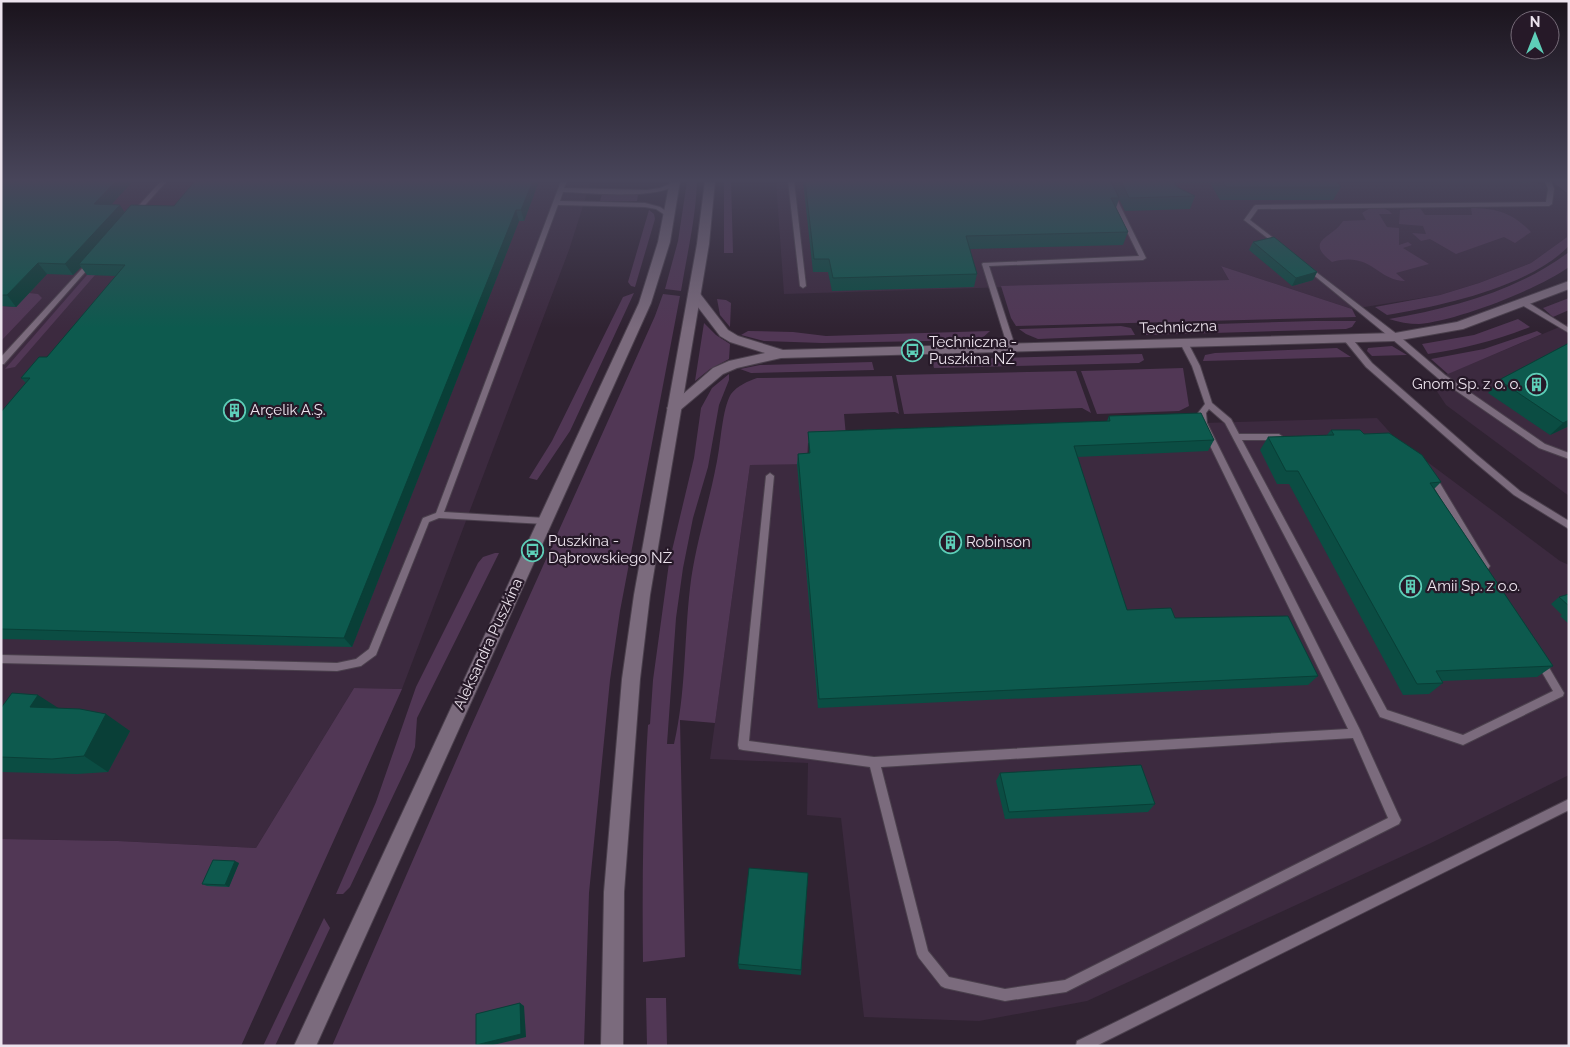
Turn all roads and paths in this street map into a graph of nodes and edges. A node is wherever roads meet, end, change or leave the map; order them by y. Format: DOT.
graph roads {
  1 [pos="547,230"];
  2 [pos="666,230"];
  3 [pos="705,230"];
  4 [pos="797,230"];
  5 [pos="1129,230"];
  6 [pos="1260,230"];
  7 [pos="1284,249"];
  8 [pos="99,254"];
  9 [pos="1299,261"];
  10 [pos="1569,285"];
  11 [pos="803,286"];
  12 [pos="694,294"];
  13 [pos="1524,303"];
  14 [pos="1569,330"];
  15 [pos="1395,337"];
  16 [pos="1346,338"];
  17 [pos="1184,343"];
  18 [pos="1012,349"];
  19 [pos="781,354"];
  20 [pos="1,362"];
  21 [pos="1209,404"];
  22 [pos="674,408"];
  23 [pos="1285,436"];
  24 [pos="1236,437"];
  25 [pos="1569,456"];
  26 [pos="1425,472"];
  27 [pos="770,476"];
  28 [pos="439,515"];
  29 [pos="545,521"];
  30 [pos="1569,526"];
  31 [pos="1491,577"];
  32 [pos="1535,652"];
  33 [pos="1,659"];
  34 [pos="1356,733"];
  35 [pos="874,762"];
  36 [pos="1569,804"];
  37 [pos="305,1046"];
  38 [pos="612,1046"];
  39 [pos="1082,1046"];
  1 -- 28 [label="lane"];
  2 -- 29 [label="main road, Aleksandra Puszkina"];
  3 -- 12 [label="main road"];
  4 -- 11 [label="lane"];
  5 -- 18 [label="lane"];
  6 -- 7 [label="lane"];
  8 -- 20 [label="lane"];
  9 -- 15 [label="lane"];
  10 -- 13 [label="main road, Techniczna"];
  12 -- 19 [label="main road, Techniczna"];
  12 -- 22 [label="main road"];
  13 -- 14 [label="lane"];
  13 -- 15 [label="main road, Techniczna"];
  15 -- 16 [label="main road, Techniczna"];
  15 -- 25 [label="lane"];
  16 -- 17 [label="main road, Techniczna"];
  16 -- 30 [label="lane"];
  17 -- 18 [label="main road, Techniczna"];
  17 -- 21 [label="lane"];
  18 -- 19 [label="main road, Techniczna"];
  19 -- 22 [label="main road, Techniczna"];
  21 -- 24 [label="lane"];
  21 -- 34 [label="lane"];
  22 -- 38 [label="main road"];
  23 -- 24 [label="lane"];
  24 -- 32 [label="lane"];
  26 -- 31 [label="lane"];
  27 -- 35 [label="lane"];
  28 -- 29 [label="lane"];
  28 -- 33 [label="lane"];
  29 -- 37 [label="main road, Aleksandra Puszkina"];
  34 -- 35 [label="lane"];
  34 -- 35 [label="lane"];
  36 -- 39 [label="lane"];
}
